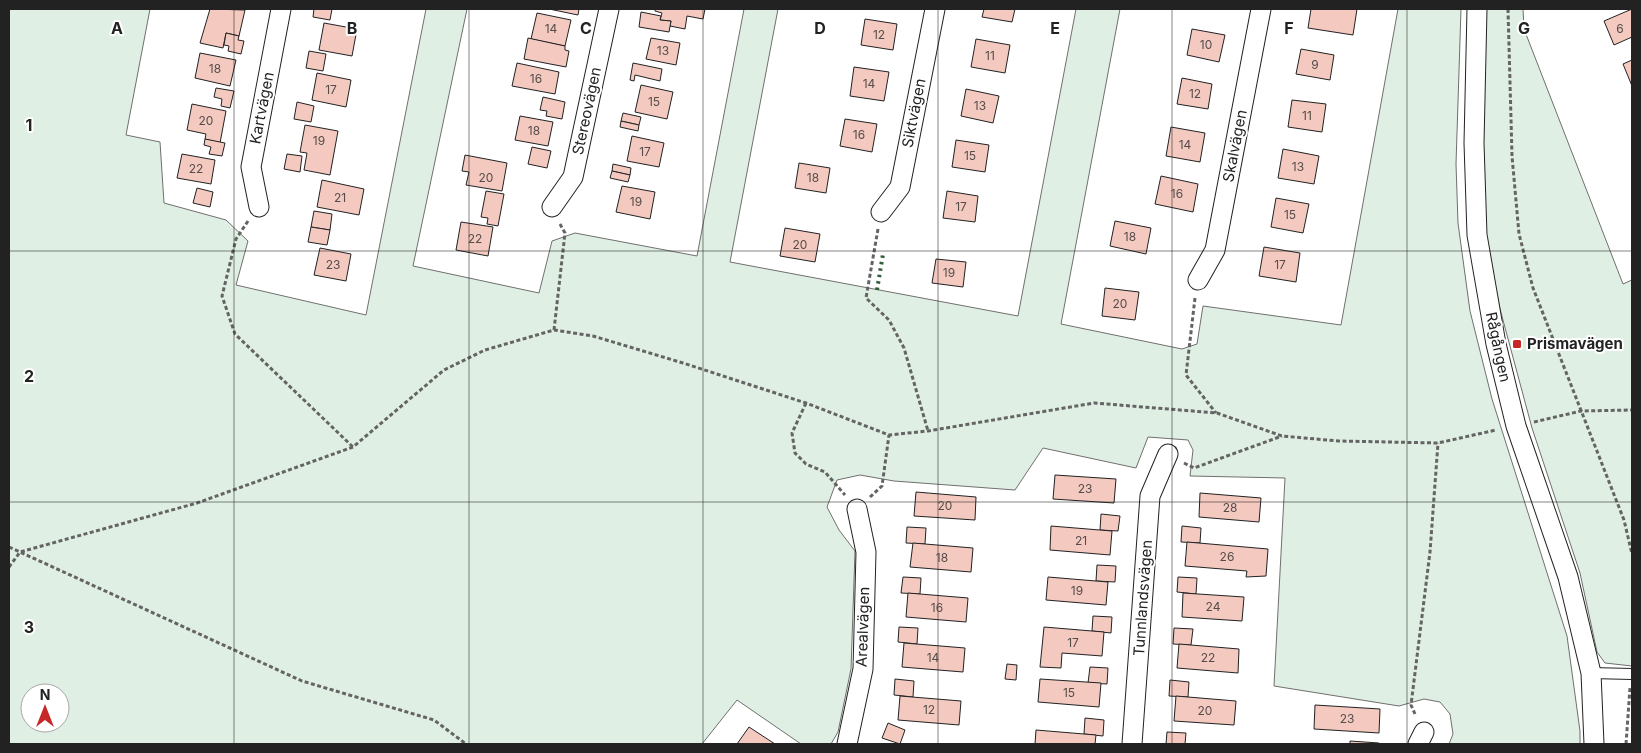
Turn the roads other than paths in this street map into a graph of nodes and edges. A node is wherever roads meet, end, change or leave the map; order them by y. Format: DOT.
graph roads {
  1 [pos="281,9"];
  2 [pos="609,9"];
  3 [pos="935,9"];
  4 [pos="1261,9"];
  5 [pos="1477,9"];
  6 [pos="259,207"];
  7 [pos="552,207"];
  8 [pos="881,212"];
  9 [pos="1198,280"];
  10 [pos="1168,454"];
  11 [pos="857,509"];
  12 [pos="1591,673"];
  13 [pos="1631,674"];
  14 [pos="847,744"];
  15 [pos="1132,744"];
  16 [pos="1594,744"];
  1 -- 6 [label="street, Kartvägen"];
  2 -- 7 [label="street, Stereovägen"];
  3 -- 8 [label="street, Siktvägen"];
  4 -- 9 [label="street, Skalvägen"];
  5 -- 12 [label="street, Rågången"];
  10 -- 15 [label="street, Tunnlandsvägen"];
  11 -- 14 [label="street, Arealvägen"];
  12 -- 13 [label="lane"];
  12 -- 16 [label="street, Rågången"];
}
